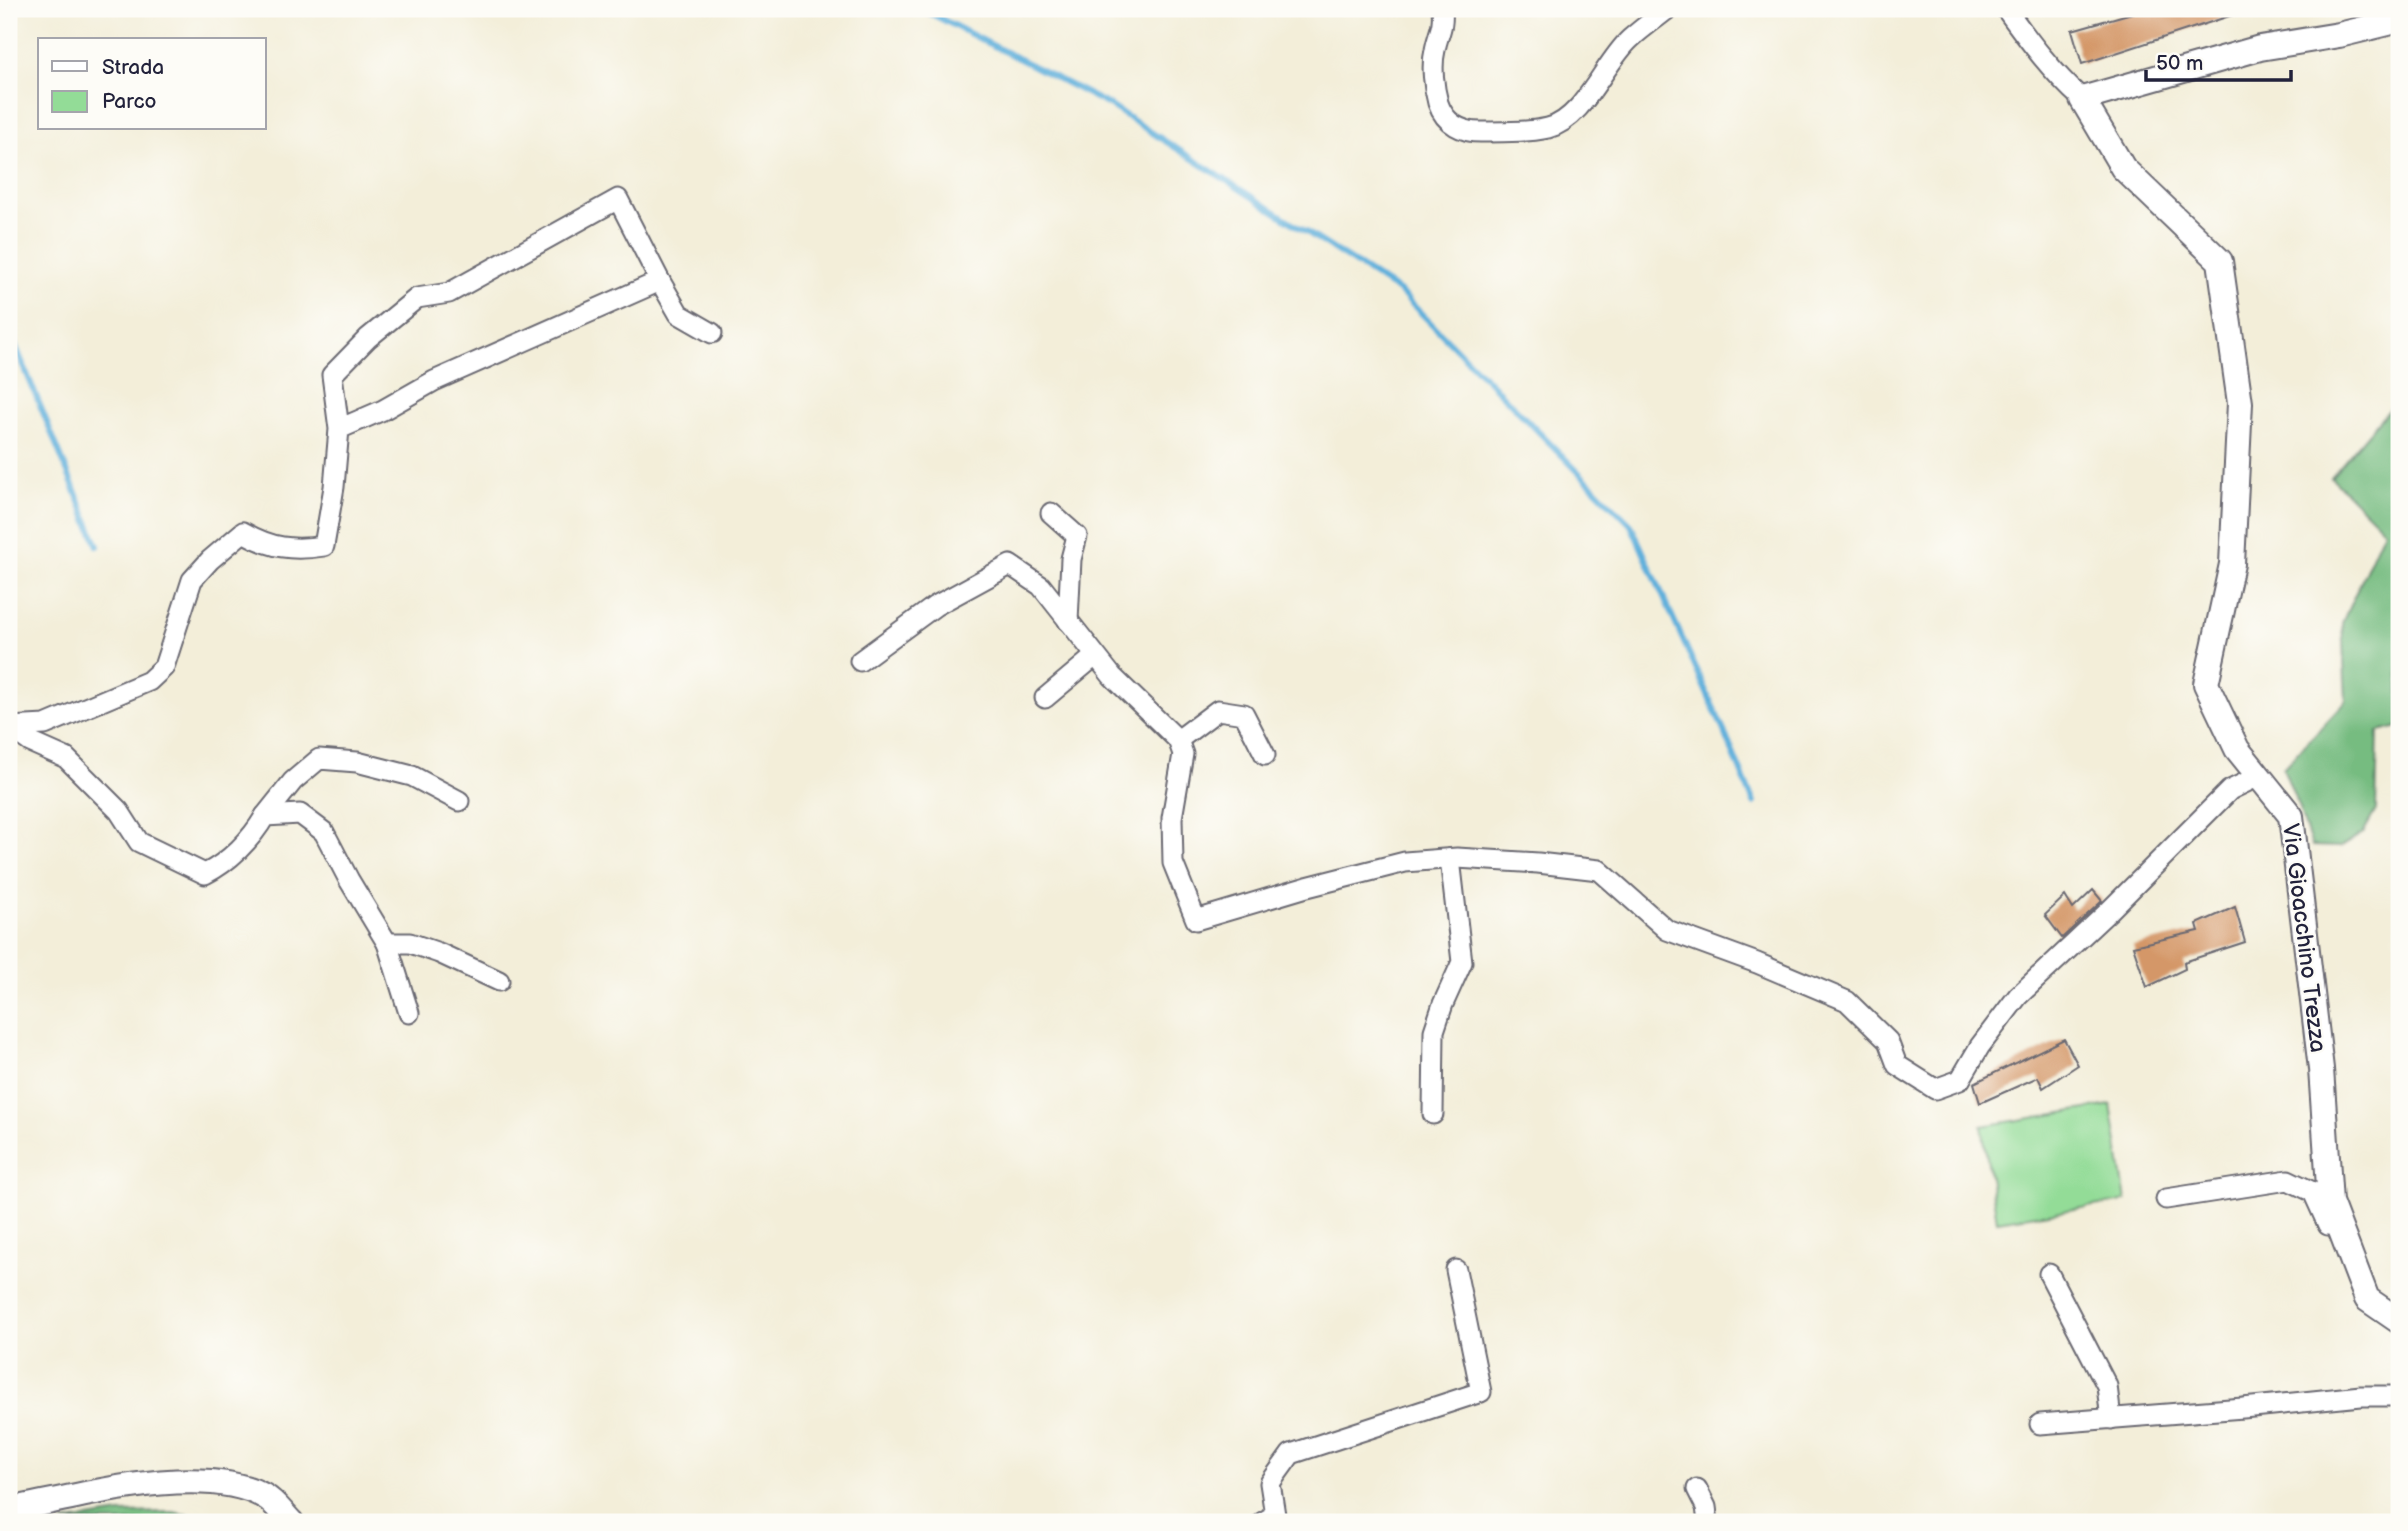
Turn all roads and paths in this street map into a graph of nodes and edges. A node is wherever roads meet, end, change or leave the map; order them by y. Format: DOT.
graph roads {
  1 [pos="1442,9"];
  2 [pos="1668,9"];
  3 [pos="2006,9"];
  4 [pos="2399,18"];
  5 [pos="2082,99"];
  6 [pos="660,281"];
  7 [pos="712,333"];
  8 [pos="339,429"];
  9 [pos="1051,513"];
  10 [pos="1068,621"];
  11 [pos="1096,656"];
  12 [pos="860,661"];
  13 [pos="1045,698"];
  14 [pos="9,727"];
  15 [pos="1178,740"];
  16 [pos="1265,755"];
  17 [pos="2259,776"];
  18 [pos="459,801"];
  19 [pos="265,816"];
  20 [pos="1450,859"];
  21 [pos="387,943"];
  22 [pos="499,981"];
  23 [pos="410,1013"];
  24 [pos="1433,1114"];
  25 [pos="2166,1199"];
  26 [pos="2352,1260"];
  27 [pos="1457,1270"];
  28 [pos="2049,1274"];
  29 [pos="2399,1321"];
  30 [pos="2399,1396"];
  31 [pos="2110,1419"];
  32 [pos="2040,1424"];
  33 [pos="1697,1489"];
  34 [pos="9,1510"];
  35 [pos="291,1522"];
  36 [pos="1263,1522"];
  37 [pos="1708,1522"];
  1 -- 2 [label="street"];
  3 -- 5 [label="street"];
  4 -- 5 [label="street"];
  5 -- 17 [label="street, Via Gioacchino Trezza"];
  6 -- 7 [label="street"];
  6 -- 8 [label="street"];
  6 -- 8 [label="street"];
  8 -- 14 [label="street"];
  9 -- 10 [label="street"];
  10 -- 11 [label="street"];
  10 -- 12 [label="street"];
  11 -- 13 [label="street"];
  11 -- 15 [label="street"];
  14 -- 19 [label="street"];
  15 -- 16 [label="street"];
  15 -- 20 [label="street"];
  17 -- 20 [label="street"];
  17 -- 26 [label="street, Via Gioacchino Trezza"];
  18 -- 19 [label="street"];
  19 -- 21 [label="street"];
  20 -- 24 [label="street"];
  21 -- 22 [label="street"];
  21 -- 23 [label="street"];
  25 -- 26 [label="street, Via Gioacchino Trezza"];
  26 -- 29 [label="street, Via Gioacchino Trezza"];
  27 -- 36 [label="street"];
  28 -- 31 [label="street"];
  30 -- 31 [label="street"];
  31 -- 32 [label="street"];
  33 -- 37 [label="street"];
  34 -- 35 [label="street"];
}
